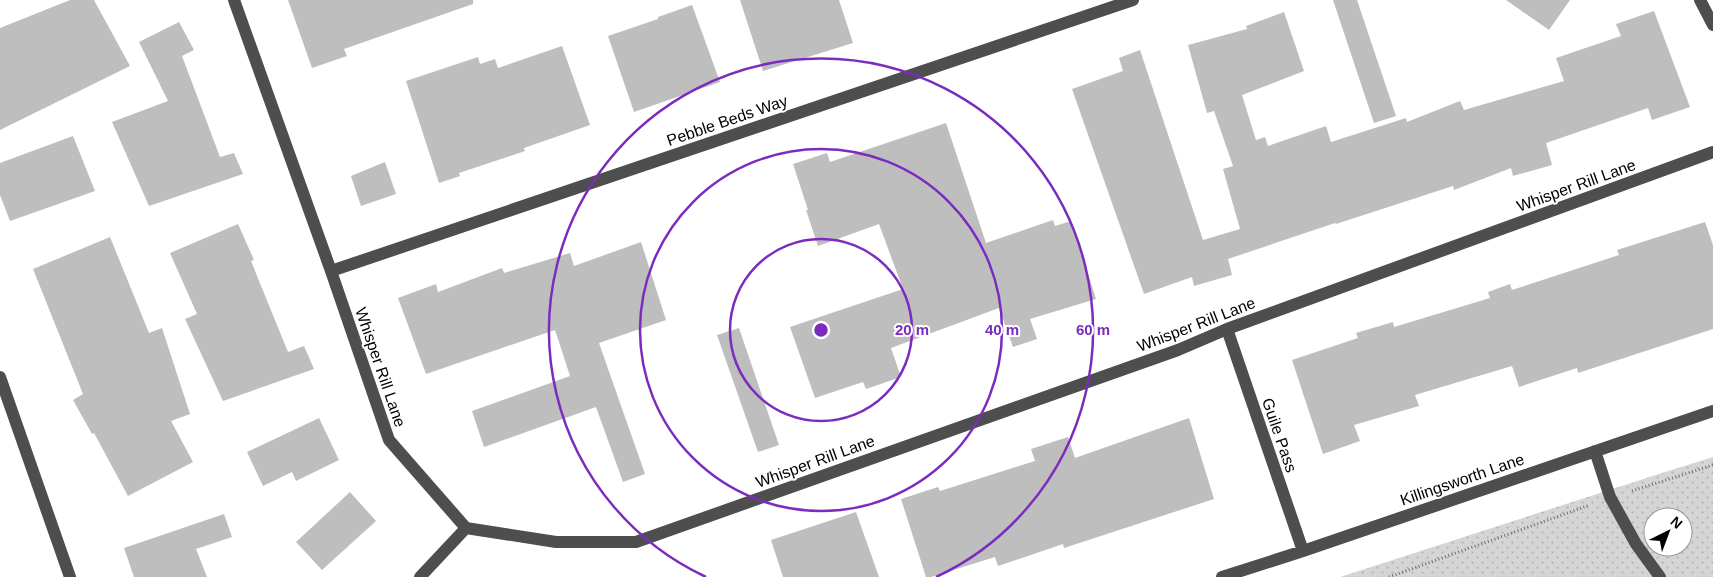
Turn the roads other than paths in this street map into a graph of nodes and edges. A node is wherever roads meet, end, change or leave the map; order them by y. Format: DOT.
graph roads {
  1 [pos="234,0"];
  2 [pos="1134,0"];
  3 [pos="1700,0"];
  4 [pos="1713,25"];
  5 [pos="1713,152"];
  6 [pos="331,271"];
  7 [pos="1227,329"];
  8 [pos="0,377"];
  9 [pos="1713,411"];
  10 [pos="1595,451"];
  11 [pos="466,528"];
  12 [pos="1303,551"];
  13 [pos="70,577"];
  14 [pos="420,577"];
  15 [pos="1222,577"];
  16 [pos="1660,577"];
  1 -- 6 [label="street, Whisper Rill Lane"];
  2 -- 6 [label="street, Pebble Beds Way"];
  3 -- 4 [label="street"];
  5 -- 7 [label="street, Whisper Rill Lane"];
  6 -- 11 [label="street, Whisper Rill Lane"];
  7 -- 11 [label="street, Whisper Rill Lane"];
  7 -- 12 [label="street, Guile Pass"];
  8 -- 13 [label="street"];
  9 -- 10 [label="street, Killingsworth Lane"];
  10 -- 12 [label="street, Killingsworth Lane"];
  10 -- 16 [label="street"];
  11 -- 14 [label="street"];
  12 -- 15 [label="street, Killingsworth Lane"];
}
